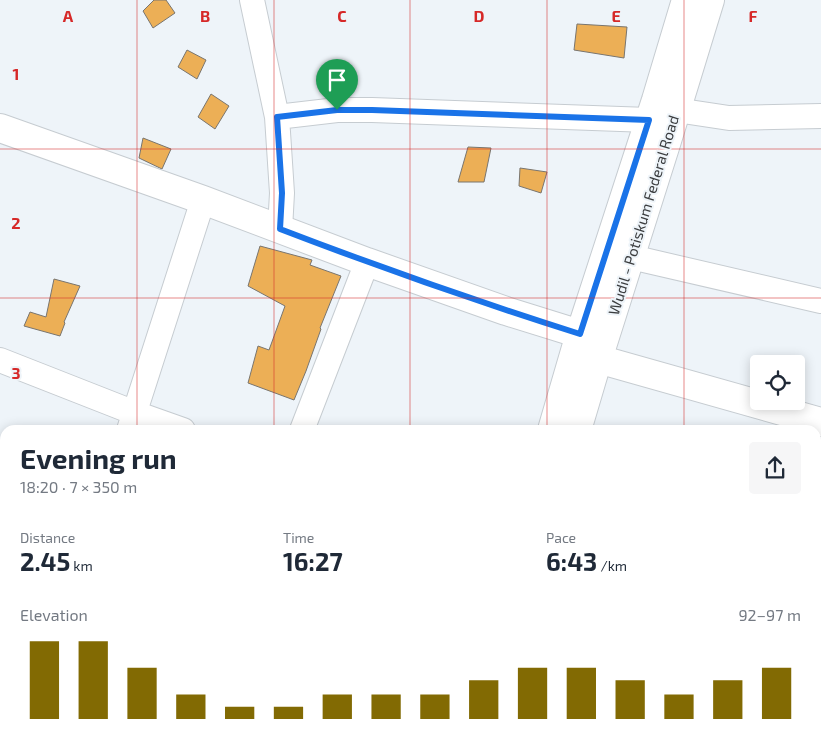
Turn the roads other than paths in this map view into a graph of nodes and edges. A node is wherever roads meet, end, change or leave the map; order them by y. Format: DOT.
graph roads {
  1 [pos="252,0"];
  2 [pos="686,0"];
  3 [pos="710,0"];
  4 [pos="676,110"];
  5 [pos="821,116"];
  6 [pos="277,117"];
  7 [pos="649,120"];
  8 [pos="0,128"];
  9 [pos="203,200"];
  10 [pos="280,229"];
  11 [pos="631,257"];
  12 [pos="367,262"];
  13 [pos="821,302"];
  14 [pos="580,334"];
  15 [pos="598,359"];
  16 [pos="0,360"];
  17 [pos="811,421"];
  18 [pos="132,422"];
  19 [pos="151,425"];
  20 [pos="304,425"];
  21 [pos="553,425"];
  22 [pos="578,425"];
  1 -- 6 [label="street"];
  2 -- 7 [label="main road, Wudil - Potiskum Federal Road"];
  3 -- 4 [label="main road, Wudil - Potiskum Federal Road"];
  4 -- 5 [label="street"];
  4 -- 11 [label="main road, Wudil - Potiskum Federal Road"];
  6 -- 7 [label="street"];
  6 -- 10 [label="street"];
  7 -- 14 [label="main road, Wudil - Potiskum Federal Road"];
  8 -- 9 [label="main road"];
  9 -- 10 [label="main road"];
  9 -- 18 [label="street"];
  10 -- 12 [label="main road"];
  11 -- 13 [label="street"];
  11 -- 15 [label="main road, Wudil - Potiskum Federal Road"];
  12 -- 14 [label="main road"];
  12 -- 20 [label="street"];
  14 -- 15 [label="main road"];
  14 -- 21 [label="main road, Wudil - Potiskum Federal Road"];
  15 -- 17 [label="main road"];
  15 -- 22 [label="main road, Wudil - Potiskum Federal Road"];
  16 -- 18 [label="street"];
  18 -- 19 [label="street"];
}
